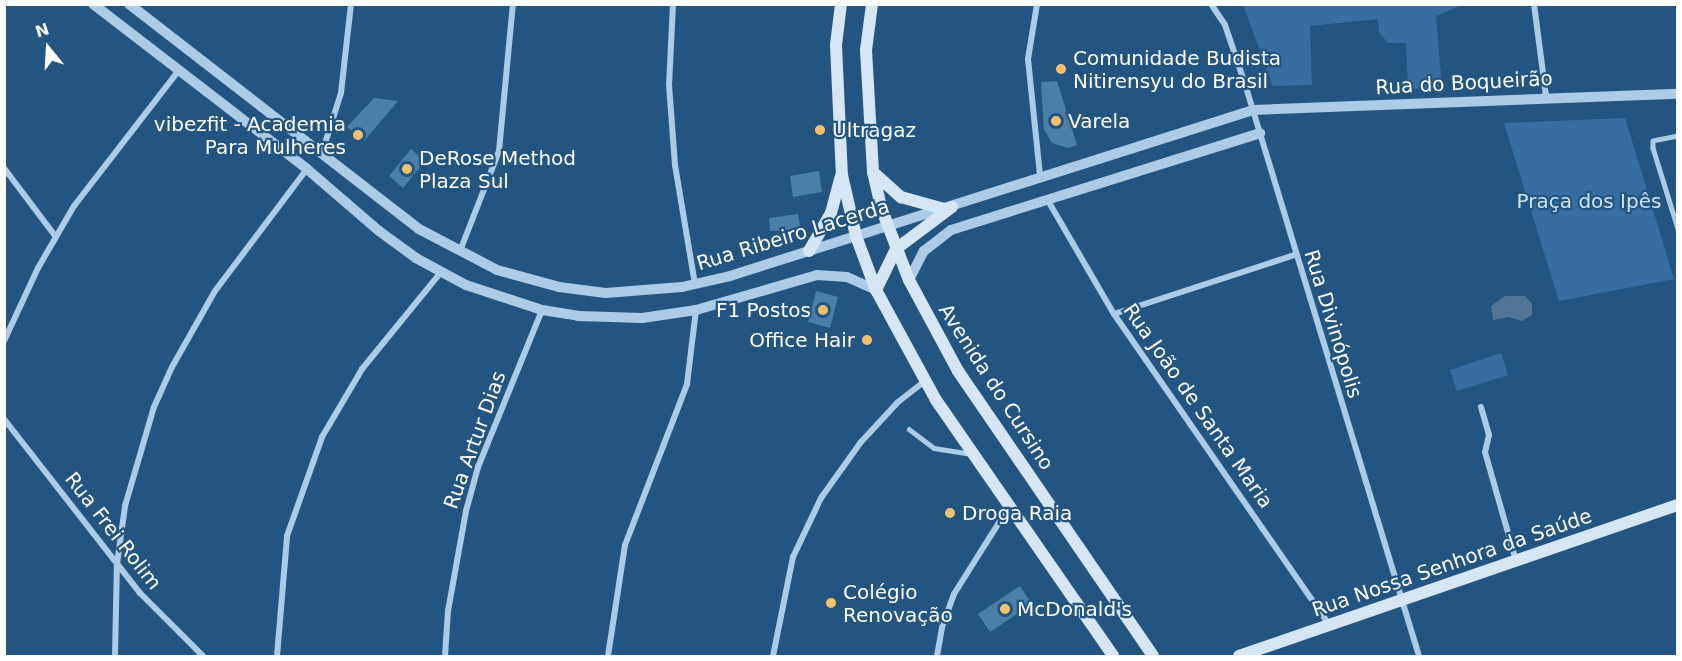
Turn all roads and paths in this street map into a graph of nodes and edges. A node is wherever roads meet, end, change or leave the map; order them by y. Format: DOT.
graph roads {
  1 [pos="93,4"];
  2 [pos="129,4"];
  3 [pos="351,4"];
  4 [pos="513,4"];
  5 [pos="673,4"];
  6 [pos="841,4"];
  7 [pos="872,4"];
  8 [pos="1037,4"];
  9 [pos="1211,4"];
  10 [pos="1534,4"];
  11 [pos="179,70"];
  12 [pos="1677,94"];
  13 [pos="1546,96"];
  14 [pos="1253,110"];
  15 [pos="1260,133"];
  16 [pos="1677,136"];
  17 [pos="322,153"];
  18 [pos="4,168"];
  19 [pos="307,170"];
  20 [pos="873,172"];
  21 [pos="842,175"];
  22 [pos="1040,176"];
  23 [pos="1047,198"];
  24 [pos="947,208"];
  25 [pos="888,226"];
  26 [pos="1677,229"];
  27 [pos="856,236"];
  28 [pos="56,237"];
  29 [pos="896,249"];
  30 [pos="809,251"];
  31 [pos="460,252"];
  32 [pos="1294,255"];
  33 [pos="441,272"];
  34 [pos="909,280"];
  35 [pos="695,284"];
  36 [pos="876,290"];
  37 [pos="542,310"];
  38 [pos="696,310"];
  39 [pos="1114,314"];
  40 [pos="4,341"];
  41 [pos="925,381"];
  42 [pos="1480,407"];
  43 [pos="4,419"];
  44 [pos="909,429"];
  45 [pos="975,454"];
  46 [pos="1010,505"];
  47 [pos="1677,505"];
  48 [pos="1517,561"];
  49 [pos="117,564"];
  50 [pos="1402,602"];
  51 [pos="1330,627"];
  52 [pos="115,657"];
  53 [pos="203,657"];
  54 [pos="277,657"];
  55 [pos="445,657"];
  56 [pos="608,657"];
  57 [pos="773,657"];
  58 [pos="937,657"];
  59 [pos="1113,657"];
  60 [pos="1153,657"];
  61 [pos="1239,657"];
  62 [pos="1419,657"];
  1 -- 11 [label="street"];
  2 -- 17 [label="street, Rua Ribeiro Lacerda"];
  3 -- 17 [label="street"];
  4 -- 31 [label="street"];
  5 -- 35 [label="street"];
  6 -- 21 [label="main road"];
  7 -- 20 [label="main road, Avenida do Cursino"];
  8 -- 22 [label="street"];
  9 -- 14 [label="street, Rua Divinópolis"];
  10 -- 13 [label="street"];
  11 -- 19 [label="street"];
  11 -- 28 [label="street"];
  12 -- 13 [label="street, Rua do Boqueirão"];
  13 -- 14 [label="street, Rua do Boqueirão"];
  14 -- 15 [label="street, Rua Divinópolis"];
  14 -- 22 [label="street, Rua Ribeiro Lacerda"];
  15 -- 23 [label="street"];
  15 -- 32 [label="street, Rua Divinópolis"];
  16 -- 26 [label="lane"];
  17 -- 31 [label="street, Rua Ribeiro Lacerda"];
  18 -- 28 [label="street"];
  19 -- 33 [label="street"];
  19 -- 49 [label="street"];
  20 -- 24 [label="main road"];
  20 -- 25 [label="main road, Avenida do Cursino"];
  21 -- 27 [label="main road"];
  21 -- 30 [label="main road"];
  22 -- 24 [label="street, Rua Ribeiro Lacerda"];
  23 -- 34 [label="street"];
  23 -- 39 [label="street, Rua João de Santa Maria"];
  24 -- 25 [label="street, Rua Ribeiro Lacerda"];
  24 -- 29 [label="main road"];
  25 -- 27 [label="street, Rua Ribeiro Lacerda"];
  25 -- 29 [label="main road, Avenida do Cursino"];
  27 -- 30 [label="street, Rua Ribeiro Lacerda"];
  27 -- 36 [label="main road"];
  28 -- 40 [label="street"];
  29 -- 34 [label="main road, Avenida do Cursino"];
  29 -- 36 [label="main road"];
  30 -- 35 [label="street, Rua Ribeiro Lacerda"];
  31 -- 35 [label="street, Rua Ribeiro Lacerda"];
  32 -- 39 [label="street"];
  32 -- 50 [label="street, Rua Divinópolis"];
  33 -- 37 [label="street"];
  33 -- 54 [label="street"];
  34 -- 60 [label="main road, Avenida do Cursino"];
  36 -- 38 [label="street"];
  36 -- 41 [label="main road"];
  37 -- 38 [label="street"];
  37 -- 55 [label="street, Rua Artur Dias"];
  38 -- 56 [label="street"];
  39 -- 51 [label="street, Rua João de Santa Maria"];
  41 -- 45 [label="main road"];
  41 -- 57 [label="street"];
  42 -- 48 [label="street"];
  43 -- 49 [label="street, Rua Frei Rolim"];
  44 -- 45 [label="lane"];
  45 -- 46 [label="main road"];
  46 -- 58 [label="street"];
  46 -- 59 [label="main road"];
  47 -- 48 [label="main road, Rua Nossa Senhora da Saúde"];
  48 -- 50 [label="main road, Rua Nossa Senhora da Saúde"];
  49 -- 52 [label="street"];
  49 -- 53 [label="street, Rua Frei Rolim"];
  50 -- 51 [label="main road, Rua Nossa Senhora da Saúde"];
  50 -- 62 [label="street, Rua Divinópolis"];
  51 -- 61 [label="main road, Rua Nossa Senhora da Saúde"];
}
